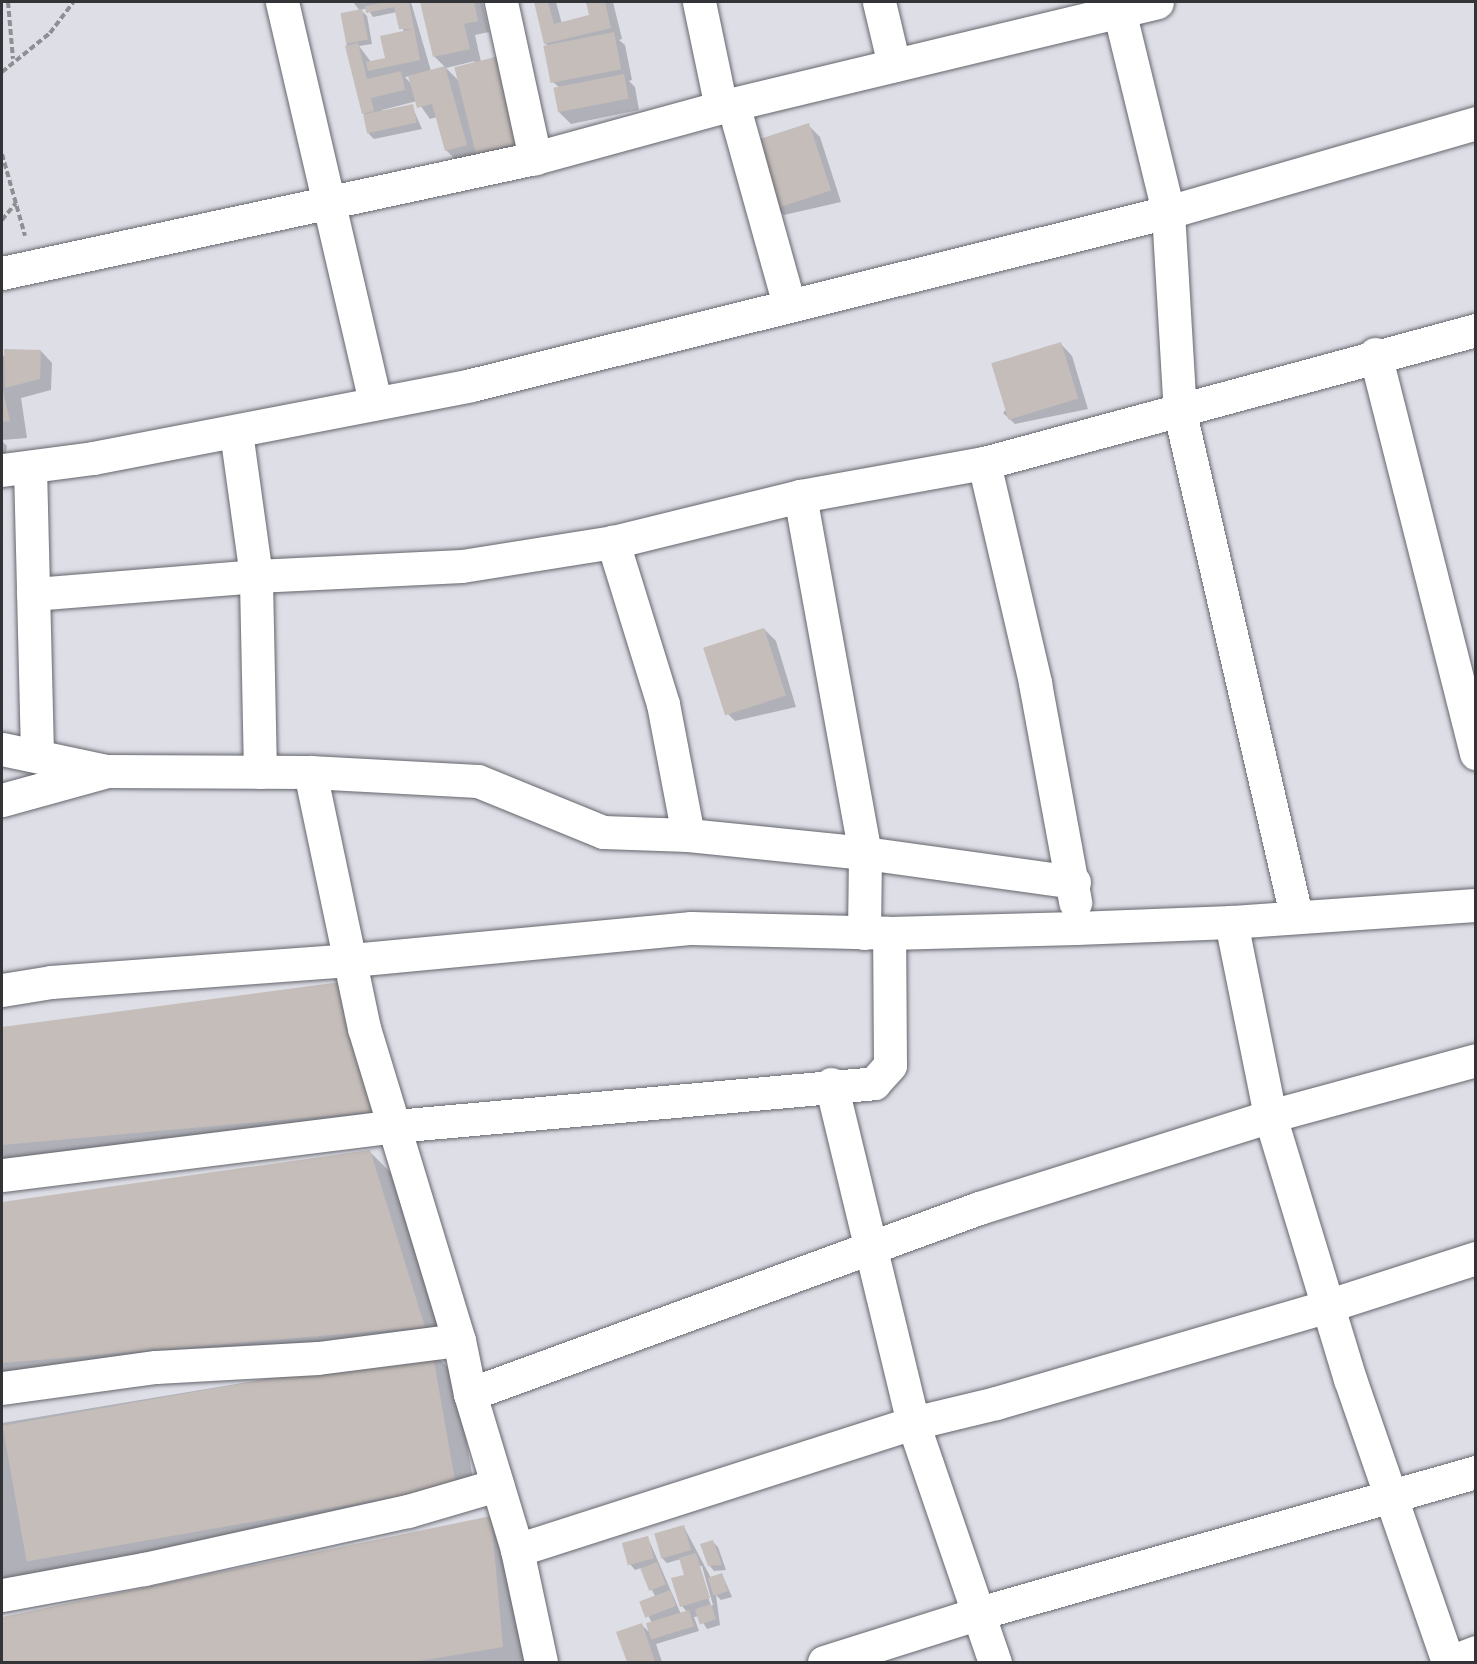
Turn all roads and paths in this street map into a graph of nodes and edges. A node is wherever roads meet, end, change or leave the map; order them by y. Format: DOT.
graph roads {
  1 [pos="8,2"];
  2 [pos="73,2"];
  3 [pos="282,2"];
  4 [pos="501,2"];
  5 [pos="699,2"];
  6 [pos="879,2"];
  7 [pos="1157,2"];
  8 [pos="1118,6"];
  9 [pos="13,60"];
  10 [pos="894,65"];
  11 [pos="2,72"];
  12 [pos="727,106"];
  13 [pos="1476,123"];
  14 [pos="2,154"];
  15 [pos="535,158"];
  16 [pos="328,202"];
  17 [pos="16,203"];
  18 [pos="1168,212"];
  19 [pos="2,220"];
  20 [pos="34,268"];
  21 [pos="2,273"];
  22 [pos="789,305"];
  23 [pos="1476,330"];
  24 [pos="1375,354"];
  25 [pos="375,403"];
  26 [pos="1180,413"];
  27 [pos="236,431"];
  28 [pos="984,463"];
  29 [pos="16,468"];
  30 [pos="800,496"];
  31 [pos="613,542"];
  32 [pos="256,576"];
  33 [pos="33,594"];
  34 [pos="2,749"];
  35 [pos="1476,753"];
  36 [pos="37,755"];
  37 [pos="106,771"];
  38 [pos="260,772"];
  39 [pos="310,772"];
  40 [pos="2,800"];
  41 [pos="688,835"];
  42 [pos="865,853"];
  43 [pos="1074,882"];
  44 [pos="1476,905"];
  45 [pos="1296,915"];
  46 [pos="1231,922"];
  47 [pos="1076,928"];
  48 [pos="876,933"];
  49 [pos="352,960"];
  50 [pos="2,990"];
  51 [pos="1476,1060"];
  52 [pos="831,1084"];
  53 [pos="1270,1116"];
  54 [pos="395,1126"];
  55 [pos="2,1175"];
  56 [pos="871,1246"];
  57 [pos="1476,1258"];
  58 [pos="1327,1306"];
  59 [pos="459,1340"];
  60 [pos="2,1388"];
  61 [pos="471,1394"];
  62 [pos="913,1423"];
  63 [pos="1476,1472"];
  64 [pos="496,1485"];
  65 [pos="1388,1495"];
  66 [pos="517,1550"];
  67 [pos="2,1595"];
  68 [pos="979,1613"];
  69 [pos="1476,1652"];
  70 [pos="535,1661"];
  71 [pos="824,1662"];
  72 [pos="995,1662"];
  73 [pos="1449,1662"];
  1 -- 9 [label="path"];
  2 -- 9 [label="path"];
  3 -- 16 [label="street"];
  4 -- 15 [label="street"];
  5 -- 12 [label="street"];
  6 -- 10 [label="street"];
  7 -- 8 [label="street"];
  8 -- 10 [label="street"];
  8 -- 18 [label="street"];
  9 -- 11 [label="path"];
  10 -- 12 [label="street"];
  12 -- 15 [label="street"];
  12 -- 22 [label="street"];
  13 -- 18 [label="street"];
  14 -- 17 [label="path"];
  15 -- 16 [label="street"];
  16 -- 20 [label="street"];
  16 -- 25 [label="street"];
  17 -- 19 [label="path"];
  17 -- 20 [label="path"];
  18 -- 22 [label="street"];
  18 -- 26 [label="street"];
  20 -- 21 [label="street"];
  22 -- 25 [label="street"];
  23 -- 24 [label="street"];
  24 -- 26 [label="street"];
  24 -- 35 [label="street"];
  25 -- 27 [label="street"];
  26 -- 28 [label="street"];
  26 -- 45 [label="street"];
  27 -- 29 [label="street"];
  27 -- 32 [label="street"];
  28 -- 30 [label="street"];
  28 -- 43 [label="street"];
  29 -- 33 [label="street"];
  30 -- 31 [label="street"];
  30 -- 42 [label="street"];
  31 -- 32 [label="street"];
  31 -- 41 [label="street"];
  32 -- 33 [label="street"];
  32 -- 38 [label="street"];
  33 -- 36 [label="street"];
  34 -- 36 [label="street"];
  36 -- 37 [label="street"];
  37 -- 38 [label="street"];
  37 -- 40 [label="street"];
  38 -- 39 [label="street"];
  39 -- 41 [label="street"];
  39 -- 49 [label="street"];
  41 -- 42 [label="street"];
  42 -- 43 [label="street"];
  42 -- 48 [label="street"];
  43 -- 47 [label="street"];
  44 -- 45 [label="street"];
  45 -- 46 [label="street"];
  46 -- 47 [label="street"];
  46 -- 53 [label="street"];
  47 -- 48 [label="street"];
  48 -- 49 [label="street"];
  48 -- 52 [label="street"];
  49 -- 50 [label="street"];
  49 -- 54 [label="street"];
  51 -- 53 [label="street"];
  52 -- 54 [label="street"];
  52 -- 56 [label="street"];
  53 -- 56 [label="street"];
  53 -- 58 [label="street"];
  54 -- 55 [label="street"];
  54 -- 59 [label="street"];
  56 -- 61 [label="street"];
  56 -- 62 [label="street"];
  57 -- 58 [label="street"];
  58 -- 62 [label="street"];
  58 -- 65 [label="street"];
  59 -- 60 [label="street"];
  59 -- 61 [label="street"];
  61 -- 64 [label="street"];
  62 -- 66 [label="street"];
  62 -- 68 [label="street"];
  63 -- 65 [label="street"];
  64 -- 66 [label="street"];
  64 -- 67 [label="street"];
  65 -- 68 [label="street"];
  65 -- 73 [label="street"];
  66 -- 70 [label="street"];
  68 -- 71 [label="street"];
  68 -- 72 [label="street"];
  69 -- 73 [label="street"];
}
